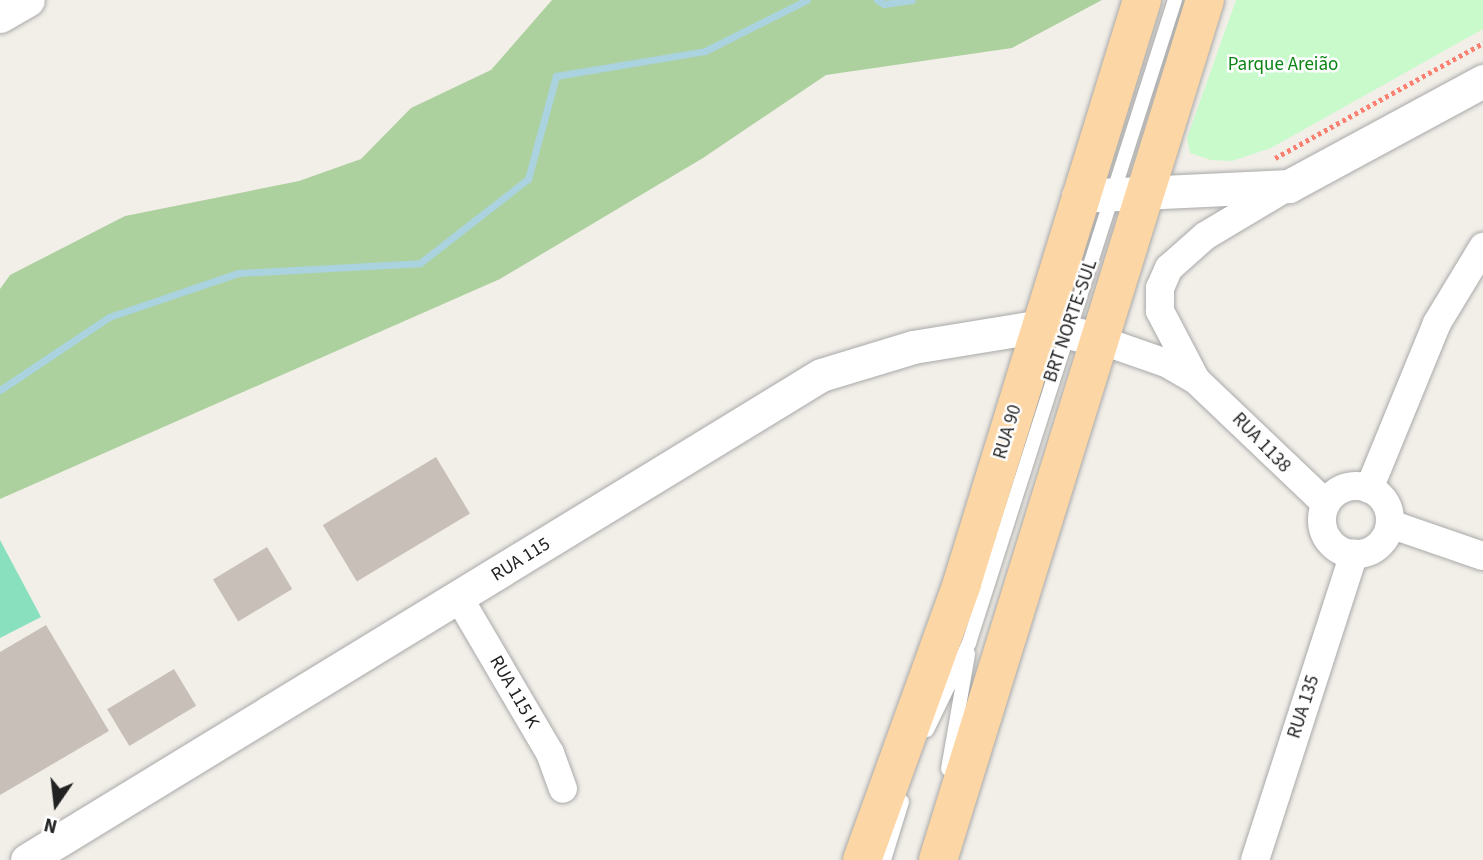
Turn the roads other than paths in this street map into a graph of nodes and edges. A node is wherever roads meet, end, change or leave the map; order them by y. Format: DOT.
graph roads {
  1 [pos="28,0"];
  2 [pos="1142,0"];
  3 [pos="1175,0"];
  4 [pos="1205,0"];
  5 [pos="0,16"];
  6 [pos="1483,81"];
  7 [pos="1281,173"];
  8 [pos="1130,191"];
  9 [pos="1078,196"];
  10 [pos="1483,247"];
  11 [pos="1069,332"];
  12 [pos="1197,381"];
  13 [pos="1369,489"];
  14 [pos="1326,504"];
  15 [pos="1390,524"];
  16 [pos="1354,555"];
  17 [pos="1483,556"];
  18 [pos="459,598"];
  19 [pos="969,643"];
  20 [pos="915,761"];
  21 [pos="907,786"];
  22 [pos="563,789"];
  23 [pos="27,860"];
  24 [pos="862,860"];
  25 [pos="884,860"];
  26 [pos="922,860"];
  27 [pos="938,860"];
  28 [pos="1255,860"];
  1 -- 5 [label="street"];
  2 -- 9 [label="main road, RUA 90"];
  3 -- 8 [label="lane"];
  4 -- 8 [label="main road, RUA 90"];
  6 -- 7 [label="street"];
  7 -- 8 [label="street"];
  7 -- 12 [label="street, RUA 1138"];
  8 -- 9 [label="street"];
  8 -- 11 [label="main road, RUA 90"];
  9 -- 11 [label="main road, RUA 90"];
  10 -- 13 [label="street"];
  11 -- 12 [label="street, RUA 1138"];
  11 -- 18 [label="street, RUA 115"];
  11 -- 19 [label="lane, BRT NORTE-SUL"];
  11 -- 24 [label="main road, RUA 90"];
  11 -- 27 [label="main road, RUA 90"];
  12 -- 14 [label="street, RUA 1138"];
  13 -- 14 [label="street"];
  13 -- 15 [label="street"];
  14 -- 16 [label="street"];
  15 -- 16 [label="street"];
  15 -- 17 [label="street"];
  16 -- 28 [label="street, RUA 135"];
  18 -- 22 [label="street, RUA 115 K"];
  18 -- 23 [label="street, RUA 115"];
  19 -- 20 [label="lane, BRT NORTE-SUL"];
  19 -- 26 [label="lane, BRT NORTE-SUL"];
  21 -- 25 [label="lane"];
}
